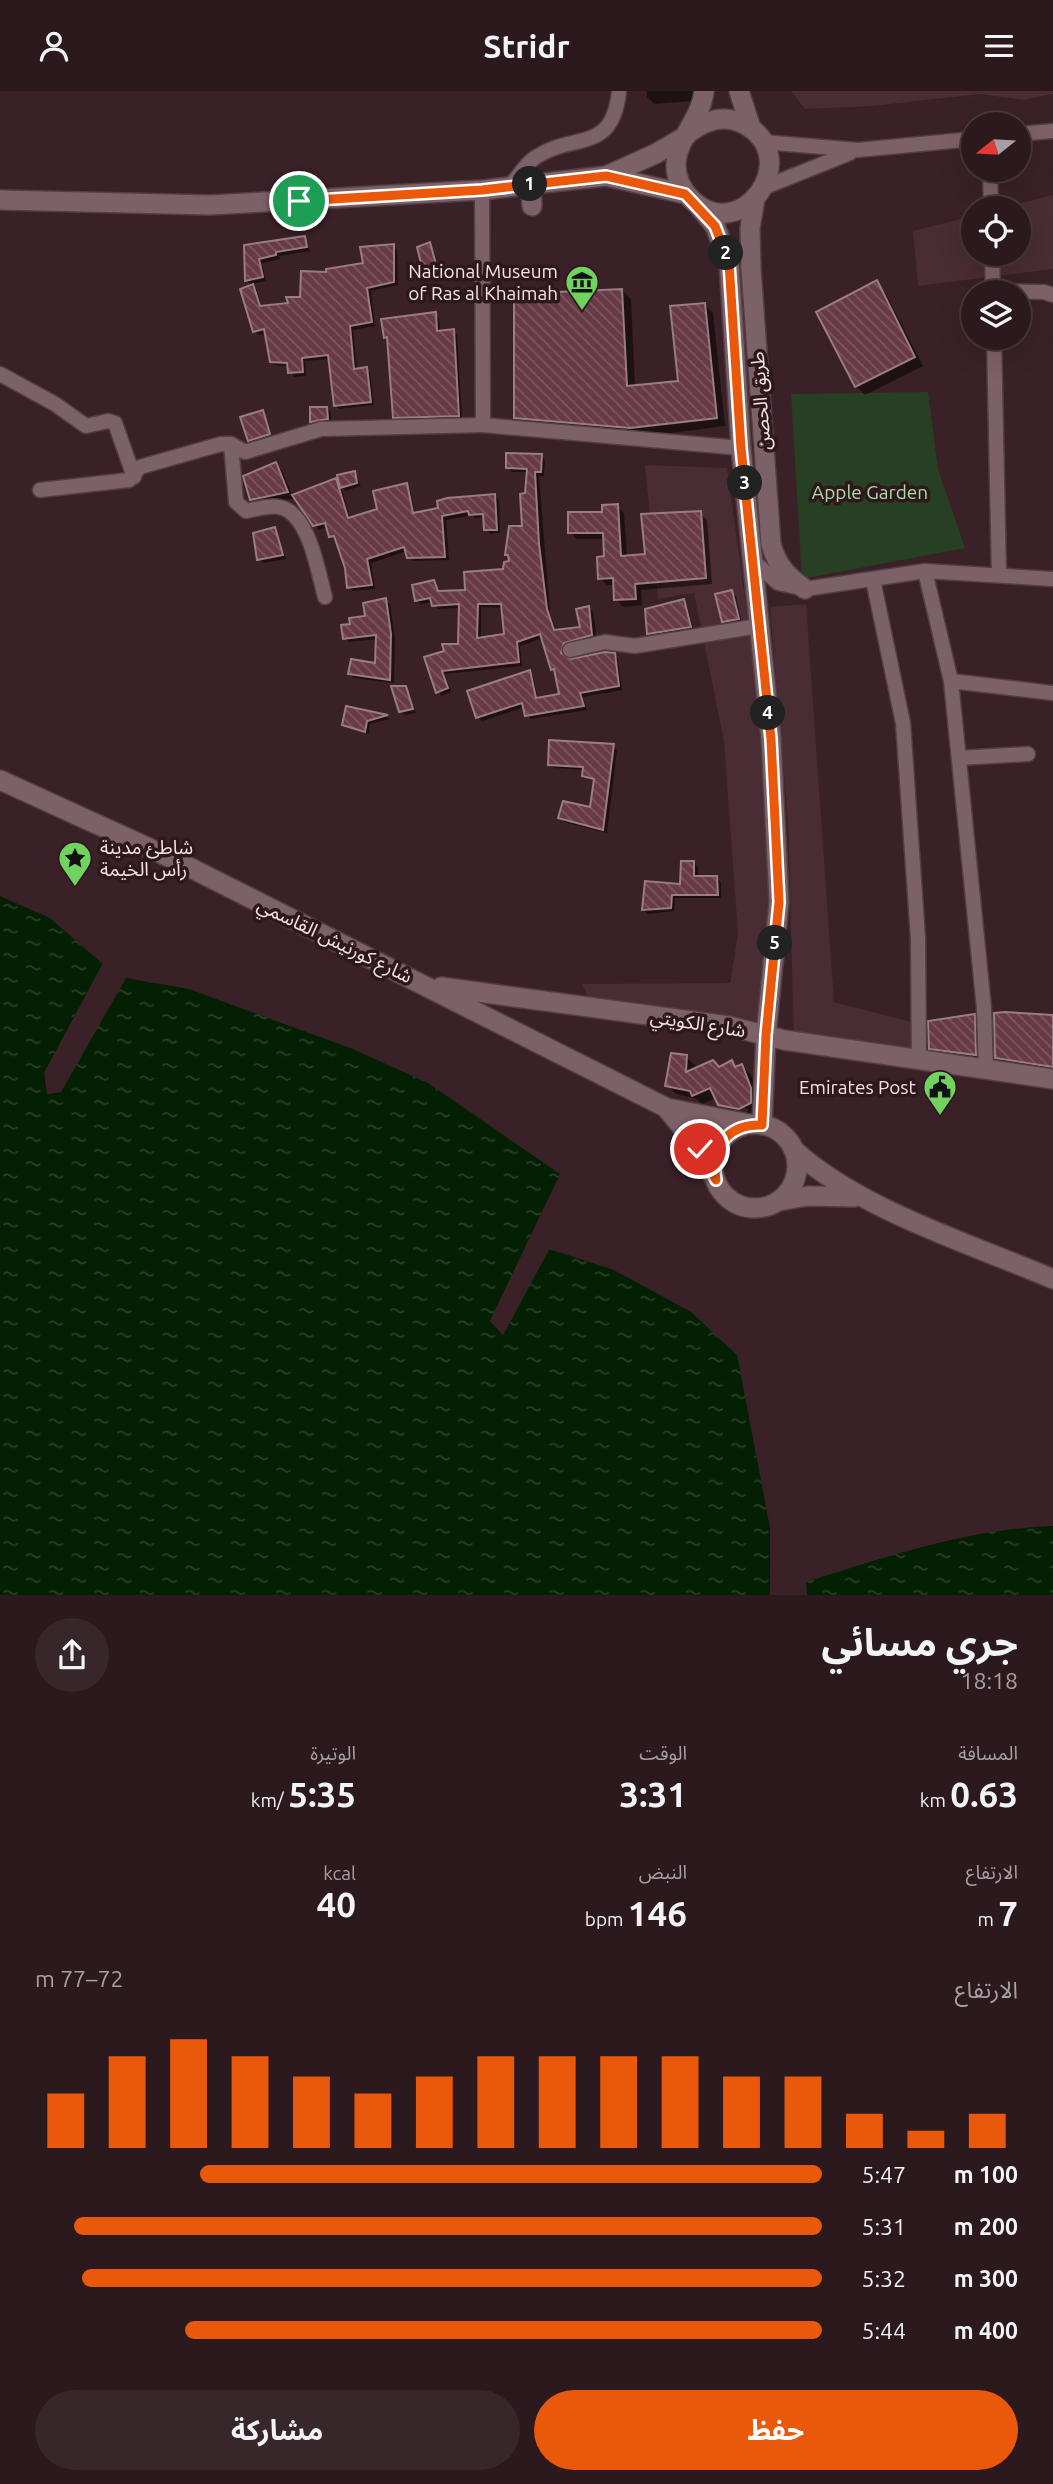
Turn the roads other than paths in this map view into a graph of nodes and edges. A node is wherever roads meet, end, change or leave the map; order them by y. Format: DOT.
graph roads {
  1 [pos="619,91"];
  2 [pos="704,91"];
  3 [pos="739,91"];
  4 [pos="1053,131"];
  5 [pos="1031,133"];
  6 [pos="688,134"];
  7 [pos="757,135"];
  8 [pos="961,140"];
  9 [pos="858,150"];
  10 [pos="606,176"];
  11 [pos="531,184"];
  12 [pos="510,187"];
  13 [pos="482,190"];
  14 [pos="760,193"];
  15 [pos="691,199"];
  16 [pos="0,201"];
  17 [pos="532,206"];
  18 [pos="1031,292"];
  19 [pos="1053,295"];
  20 [pos="994,350"];
  21 [pos="2,378"];
  22 [pos="484,425"];
  23 [pos="231,444"];
  24 [pos="741,448"];
  25 [pos="134,477"];
  26 [pos="40,490"];
  27 [pos="752,560"];
  28 [pos="925,571"];
  29 [pos="999,575"];
  30 [pos="1053,579"];
  31 [pos="873,580"];
  32 [pos="806,589"];
  33 [pos="325,597"];
  34 [pos="759,626"];
  35 [pos="570,649"];
  36 [pos="951,681"];
  37 [pos="1053,692"];
  38 [pos="1028,754"];
  39 [pos="959,758"];
  40 [pos="0,780"];
  41 [pos="426,985"];
  42 [pos="766,1035"];
  43 [pos="919,1060"];
  44 [pos="986,1070"];
  45 [pos="1053,1079"];
  46 [pos="667,1108"];
  47 [pos="756,1125"];
  48 [pos="793,1149"];
  49 [pos="716,1180"];
  50 [pos="863,1198"];
  51 [pos="779,1201"];
  52 [pos="1053,1279"];
  1 -- 12 [label="street"];
  2 -- 6 [label="street"];
  3 -- 7 [label="street"];
  4 -- 5 [label="street"];
  6 -- 7 [label="street"];
  6 -- 10 [label="street"];
  6 -- 15 [label="street"];
  7 -- 9 [label="street"];
  7 -- 14 [label="street"];
  8 -- 9 [label="street"];
  9 -- 14 [label="street"];
  10 -- 11 [label="street"];
  10 -- 15 [label="street"];
  11 -- 12 [label="street"];
  11 -- 17 [label="street"];
  12 -- 13 [label="street"];
  13 -- 16 [label="street"];
  13 -- 22 [label="street"];
  14 -- 15 [label="street"];
  14 -- 32 [label="street, طريق الحصن"];
  15 -- 24 [label="street, طريق الحصن"];
  18 -- 19 [label="street"];
  20 -- 29 [label="street"];
  21 -- 25 [label="street"];
  22 -- 23 [label="street"];
  22 -- 24 [label="street"];
  23 -- 25 [label="street"];
  23 -- 33 [label="street"];
  24 -- 27 [label="street, طريق الحصن"];
  25 -- 26 [label="street"];
  27 -- 32 [label="street"];
  27 -- 34 [label="street, طريق الحصن"];
  28 -- 29 [label="street"];
  28 -- 31 [label="street"];
  28 -- 36 [label="street"];
  29 -- 30 [label="street"];
  31 -- 32 [label="street"];
  31 -- 43 [label="street"];
  34 -- 35 [label="street"];
  34 -- 42 [label="street, طريق الحصن"];
  36 -- 37 [label="street"];
  36 -- 39 [label="street"];
  38 -- 39 [label="street"];
  39 -- 44 [label="street"];
  40 -- 41 [label="street, شارع كورنيش القاسمي"];
  41 -- 42 [label="street, شارع الكويتي"];
  41 -- 46 [label="street, شارع كورنيش القاسمي"];
  42 -- 43 [label="street, شارع الكويتي"];
  42 -- 47 [label="street, طريق الحصن"];
  43 -- 44 [label="street, شارع الكويتي"];
  44 -- 45 [label="street, شارع الكويتي"];
  46 -- 47 [label="street, شارع كورنيش القاسمي"];
  46 -- 49 [label="street, شارع كورنيش القاسمي"];
  47 -- 48 [label="street"];
  47 -- 49 [label="street"];
  48 -- 50 [label="street"];
  48 -- 51 [label="street"];
  49 -- 51 [label="street"];
  50 -- 51 [label="street"];
  50 -- 52 [label="street"];
}
